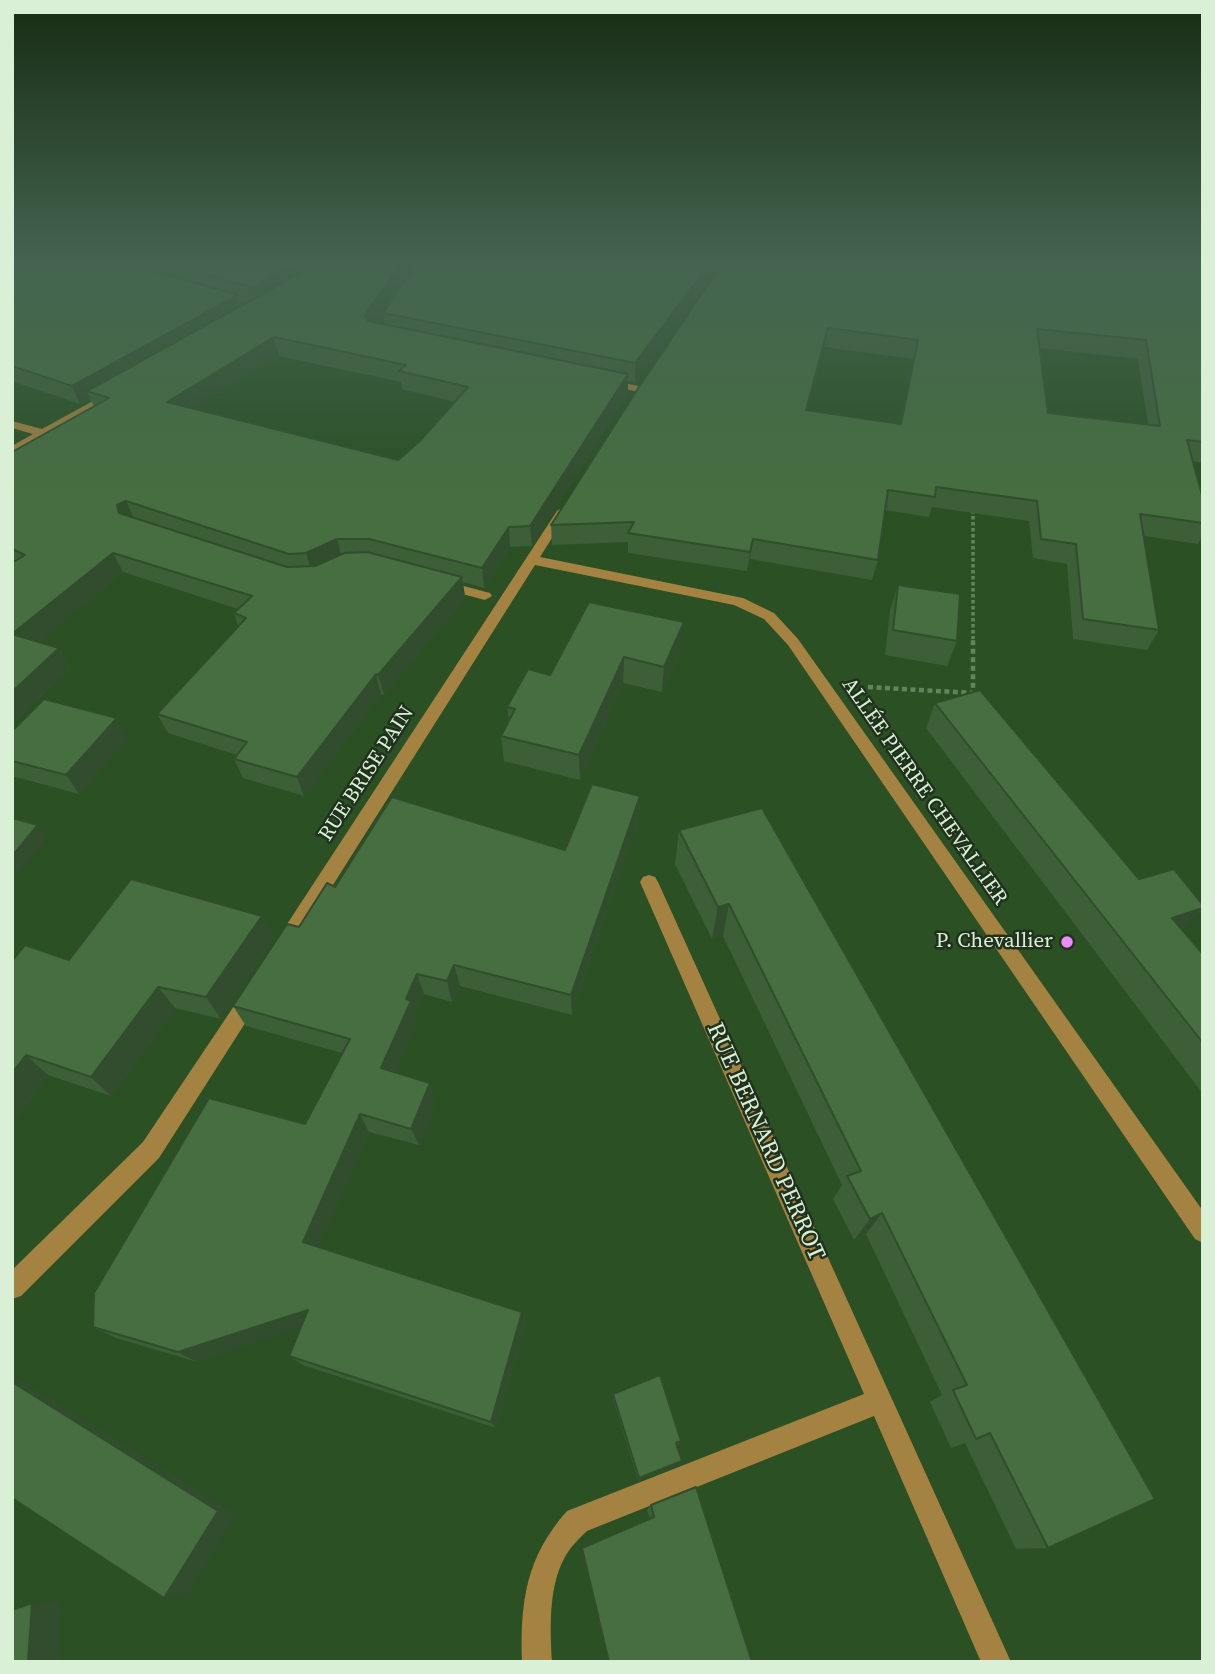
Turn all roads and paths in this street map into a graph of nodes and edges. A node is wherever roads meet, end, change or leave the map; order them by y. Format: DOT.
graph roads {
  1 [pos="648,377"];
  2 [pos="598,380"];
  3 [pos="124,387"];
  4 [pos="12,424"];
  5 [pos="43,433"];
  6 [pos="12,451"];
  7 [pos="568,502"];
  8 [pos="973,503"];
  9 [pos="532,560"];
  10 [pos="428,580"];
  11 [pos="485,596"];
  12 [pos="865,687"];
  13 [pos="649,882"];
  14 [pos="1203,1231"];
  15 [pos="12,1287"];
  16 [pos="880,1401"];
  17 [pos="537,1662"];
  18 [pos="996,1662"];
  1 -- 2 [label="street"];
  3 -- 5 [label="street"];
  4 -- 5 [label="street"];
  5 -- 6 [label="street"];
  7 -- 9 [label="street, RUE BRISE PAIN"];
  8 -- 12 [label="path"];
  9 -- 14 [label="street, ALLÉE PIERRE CHEVALLIER"];
  9 -- 15 [label="street, RUE BRISE PAIN"];
  10 -- 11 [label="street"];
  13 -- 16 [label="street, RUE BERNARD PERROT"];
  16 -- 17 [label="street"];
  16 -- 18 [label="street, RUE BERNARD PERROT"];
}
